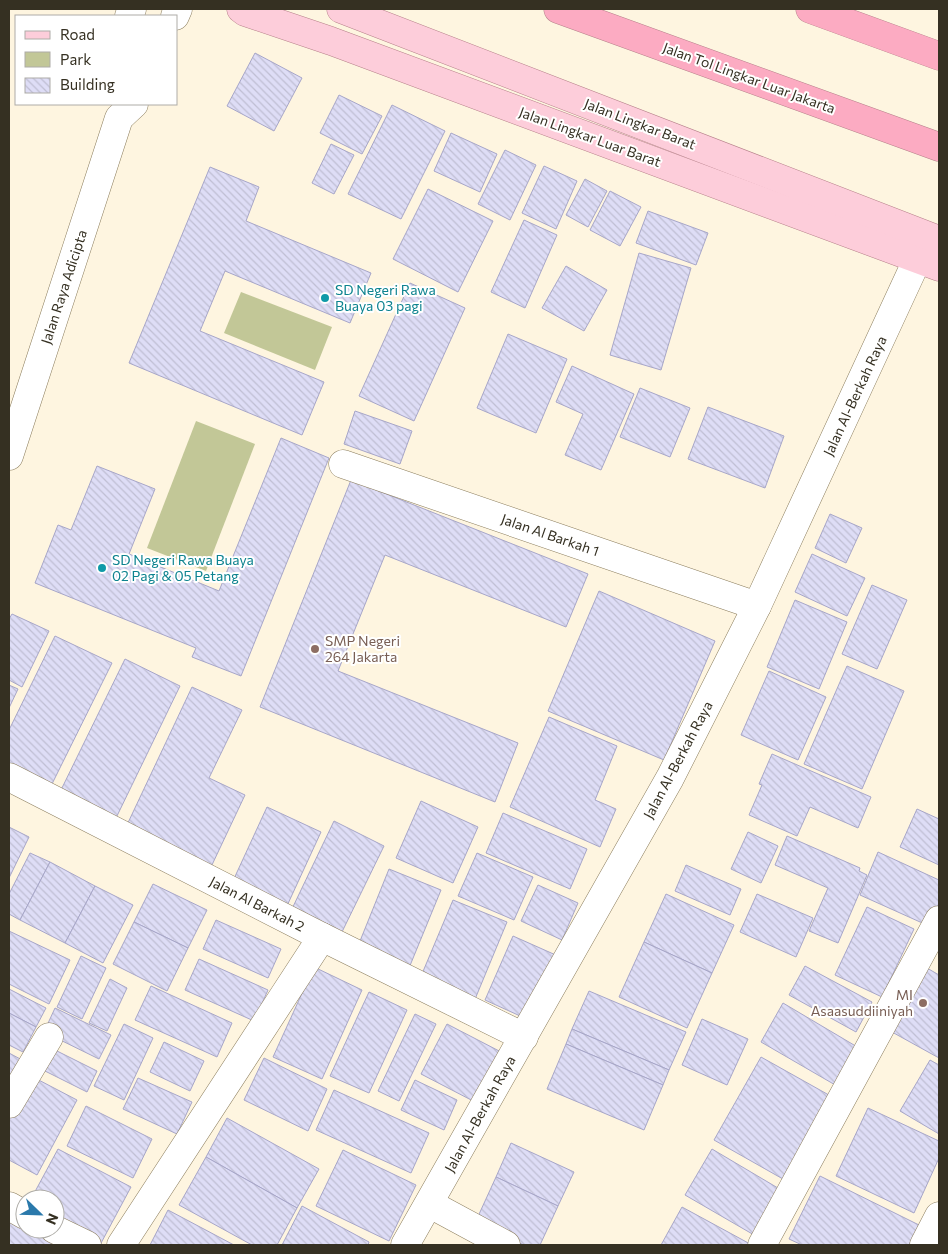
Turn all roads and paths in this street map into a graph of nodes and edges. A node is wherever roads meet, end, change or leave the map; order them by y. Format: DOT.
graph roads {
  1 [pos="241,9"];
  2 [pos="341,9"];
  3 [pos="558,9"];
  4 [pos="810,9"];
  5 [pos="939,56"];
  6 [pos="122,109"];
  7 [pos="939,147"];
  8 [pos="939,240"];
  9 [pos="929,262"];
  10 [pos="9,456"];
  11 [pos="343,464"];
  12 [pos="757,606"];
  13 [pos="9,777"];
  14 [pos="939,920"];
  15 [pos="322,937"];
  16 [pos="516,1032"];
  17 [pos="49,1037"];
  18 [pos="9,1104"];
  19 [pos="430,1204"];
  20 [pos="939,1216"];
  21 [pos="65,1234"];
  22 [pos="87,1245"];
  23 [pos="121,1245"];
  24 [pos="405,1245"];
  25 [pos="506,1245"];
  26 [pos="762,1245"];
  27 [pos="924,1245"];
  1 -- 9 [label="main road, Jalan Lingkar Luar Barat"];
  2 -- 8 [label="main road, Jalan Lingkar Barat"];
  3 -- 7 [label="highway, Jalan Tol Lingkar Luar Jakarta"];
  4 -- 5 [label="highway"];
  6 -- 10 [label="street, Jalan Raya Adicipta"];
  9 -- 12 [label="street, Jalan Al-Berkah Raya"];
  11 -- 12 [label="street, Jalan Al Barkah 1"];
  12 -- 16 [label="street, Jalan Al-Berkah Raya"];
  13 -- 15 [label="street, Jalan Al Barkah 2"];
  14 -- 26 [label="street"];
  15 -- 16 [label="street, Jalan Al Barkah 2"];
  15 -- 23 [label="street"];
  16 -- 19 [label="street, Jalan Al-Berkah Raya"];
  17 -- 18 [label="street"];
  19 -- 24 [label="street, Jalan Al-Berkah Raya"];
  19 -- 25 [label="street"];
  20 -- 27 [label="street"];
  21 -- 22 [label="street"];
}
